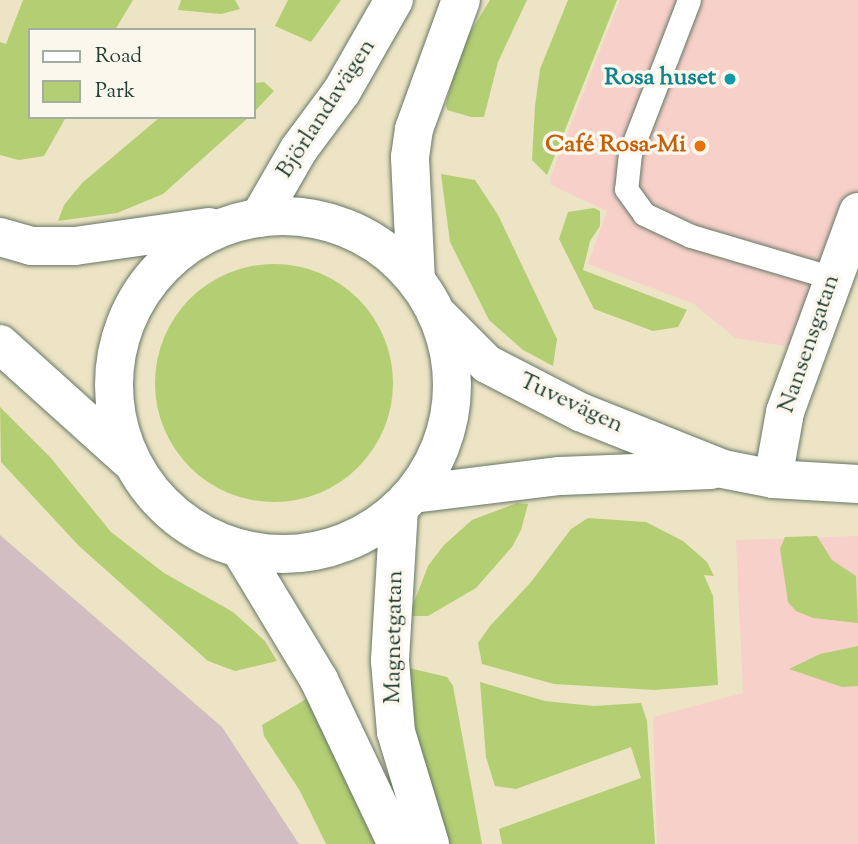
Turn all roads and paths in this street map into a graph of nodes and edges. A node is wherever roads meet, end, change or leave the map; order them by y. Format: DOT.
graph roads {
  1 [pos="394,0"];
  2 [pos="461,0"];
  3 [pos="689,0"];
  4 [pos="858,212"];
  5 [pos="244,221"];
  6 [pos="0,237"];
  7 [pos="833,278"];
  8 [pos="426,297"];
  9 [pos="0,344"];
  10 [pos="133,463"];
  11 [pos="723,469"];
  12 [pos="773,479"];
  13 [pos="858,484"];
  14 [pos="406,501"];
  15 [pos="240,549"];
  16 [pos="397,844"];
  17 [pos="430,844"];
  1 -- 5 [label="street, Björlandavägen"];
  2 -- 8 [label="street, Björlandavägen"];
  3 -- 7 [label="lane"];
  4 -- 7 [label="street, Nansensgatan"];
  5 -- 6 [label="street"];
  5 -- 8 [label="street, Björlandavägen"];
  5 -- 10 [label="street, Björlandavägen"];
  7 -- 12 [label="street, Nansensgatan"];
  8 -- 11 [label="street, Tuvevägen"];
  8 -- 14 [label="street, Björlandavägen"];
  9 -- 10 [label="street"];
  10 -- 15 [label="street, Björlandavägen"];
  11 -- 12 [label="street, Tuvevägen"];
  11 -- 14 [label="street, Tuvevägen"];
  12 -- 13 [label="street, Tuvevägen"];
  14 -- 15 [label="street, Björlandavägen"];
  14 -- 17 [label="street, Magnetgatan"];
  15 -- 16 [label="street"];
}
